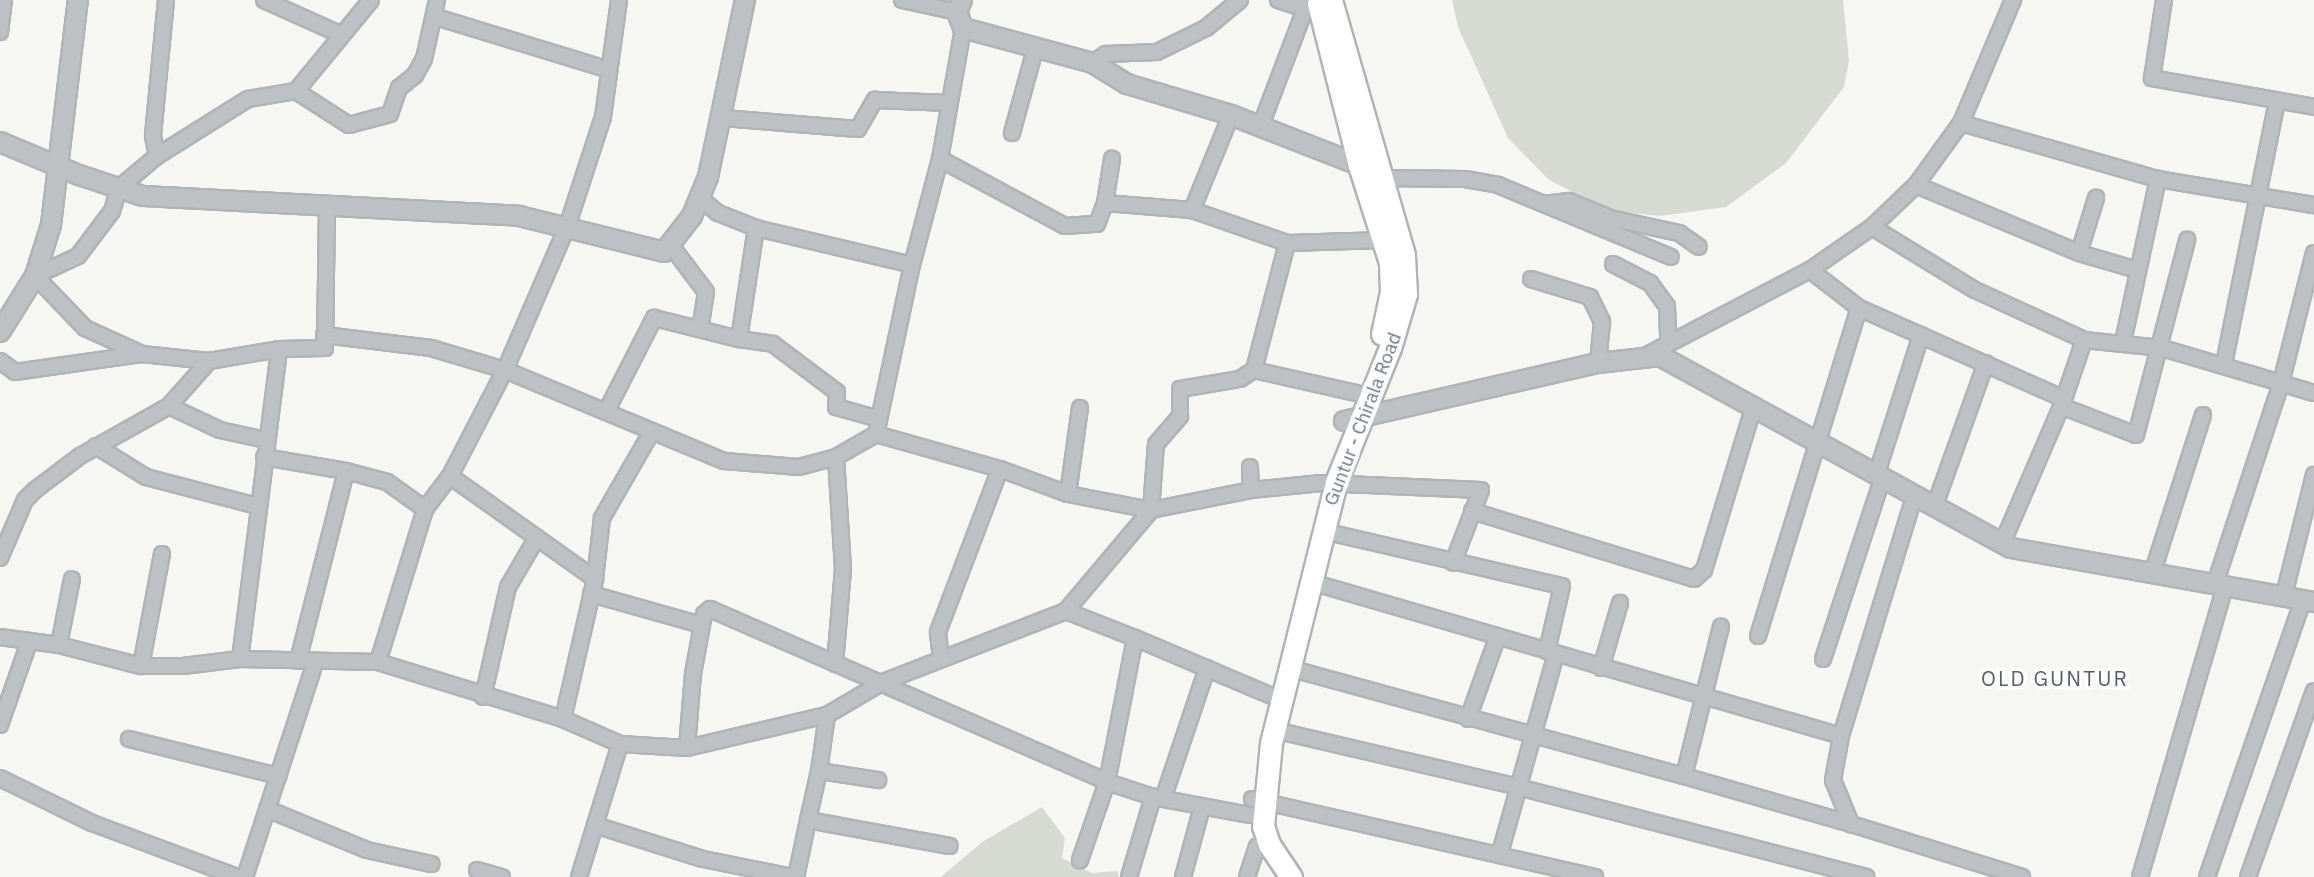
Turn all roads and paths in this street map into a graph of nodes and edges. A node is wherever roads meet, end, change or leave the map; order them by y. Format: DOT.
graph roads {
  1 [pos="4,0"];
  2 [pos="67,0"];
  3 [pos="78,0"];
  4 [pos="166,0"];
  5 [pos="264,0"];
  6 [pos="371,0"];
  7 [pos="437,0"];
  8 [pos="619,0"];
  9 [pos="746,0"];
  10 [pos="902,0"];
  11 [pos="1240,0"];
  12 [pos="1278,0"];
  13 [pos="1331,0"];
  14 [pos="2012,0"];
  15 [pos="2164,0"];
  16 [pos="1312,3"];
  17 [pos="961,14"];
  18 [pos="436,17"];
  19 [pos="0,32"];
  20 [pos="342,35"];
  21 [pos="1036,46"];
  22 [pos="70,52"];
  23 [pos="1093,63"];
  24 [pos="609,70"];
  25 [pos="296,91"];
  26 [pos="2277,102"];
  27 [pos="950,103"];
  28 [pos="2314,107"];
  29 [pos="1231,115"];
  30 [pos="723,118"];
  31 [pos="1961,123"];
  32 [pos="1261,125"];
  33 [pos="1012,133"];
  34 [pos="0,142"];
  35 [pos="157,156"];
  36 [pos="940,159"];
  37 [pos="1112,159"];
  38 [pos="1359,165"];
  39 [pos="61,169"];
  40 [pos="1380,178"];
  41 [pos="2158,179"];
  42 [pos="1916,185"];
  43 [pos="119,188"];
  44 [pos="2261,195"];
  45 [pos="701,198"];
  46 [pos="2096,198"];
  47 [pos="1105,203"];
  48 [pos="1543,204"];
  49 [pos="2314,205"];
  50 [pos="327,209"];
  51 [pos="1192,210"];
  52 [pos="567,226"];
  53 [pos="1872,227"];
  54 [pos="756,228"];
  55 [pos="1385,240"];
  56 [pos="2187,240"];
  57 [pos="1287,243"];
  58 [pos="672,247"];
  59 [pos="1699,247"];
  60 [pos="2079,253"];
  61 [pos="2314,253"];
  62 [pos="1671,257"];
  63 [pos="1613,264"];
  64 [pos="912,265"];
  65 [pos="1810,270"];
  66 [pos="2137,270"];
  67 [pos="35,276"];
  68 [pos="1531,279"];
  69 [pos="1859,308"];
  70 [pos="700,329"];
  71 [pos="0,332"];
  72 [pos="324,335"];
  73 [pos="1921,335"];
  74 [pos="739,338"];
  75 [pos="2084,340"];
  76 [pos="1668,341"];
  77 [pos="2123,342"];
  78 [pos="2162,348"];
  79 [pos="279,349"];
  80 [pos="142,354"];
  81 [pos="1649,355"];
  82 [pos="0,361"];
  83 [pos="209,361"];
  84 [pos="1598,363"];
  85 [pos="1986,363"];
  86 [pos="2224,364"];
  87 [pos="505,370"];
  88 [pos="1254,370"];
  89 [pos="2281,383"];
  90 [pos="1356,393"];
  91 [pos="2314,393"];
  92 [pos="2063,402"];
  93 [pos="1754,405"];
  94 [pos="169,406"];
  95 [pos="1080,408"];
  96 [pos="606,412"];
  97 [pos="2203,415"];
  98 [pos="1352,419"];
  99 [pos="878,426"];
  100 [pos="652,431"];
  101 [pos="266,440"];
  102 [pos="1818,442"];
  103 [pos="96,446"];
  104 [pos="264,457"];
  105 [pos="836,457"];
  106 [pos="1250,467"];
  107 [pos="1000,469"];
  108 [pos="346,471"];
  109 [pos="2314,475"];
  110 [pos="450,476"];
  111 [pos="1879,478"];
  112 [pos="1329,483"];
  113 [pos="1251,490"];
  114 [pos="1068,494"];
  115 [pos="1914,498"];
  116 [pos="257,506"];
  117 [pos="1934,508"];
  118 [pos="425,509"];
  119 [pos="1152,510"];
  120 [pos="1472,511"];
  121 [pos="1323,531"];
  122 [pos="536,538"];
  123 [pos="2003,544"];
  124 [pos="162,554"];
  125 [pos="0,558"];
  126 [pos="1453,563"];
  127 [pos="2152,574"];
  128 [pos="72,579"];
  129 [pos="595,579"];
  130 [pos="1311,582"];
  131 [pos="2220,585"];
  132 [pos="592,594"];
  133 [pos="2284,596"];
  134 [pos="2308,601"];
  135 [pos="1620,603"];
  136 [pos="1066,611"];
  137 [pos="701,625"];
  138 [pos="1721,627"];
  139 [pos="1758,636"];
  140 [pos="0,637"];
  141 [pos="1135,638"];
  142 [pos="1497,638"];
  143 [pos="29,642"];
  144 [pos="59,645"];
  145 [pos="1551,653"];
  146 [pos="941,658"];
  147 [pos="240,659"];
  148 [pos="1823,659"];
  149 [pos="298,661"];
  150 [pos="378,662"];
  151 [pos="315,663"];
  152 [pos="835,664"];
  153 [pos="142,666"];
  154 [pos="1289,667"];
  155 [pos="1206,668"];
  156 [pos="1601,668"];
  157 [pos="883,682"];
  158 [pos="2314,691"];
  159 [pos="1269,695"];
  160 [pos="483,697"];
  161 [pos="1704,697"];
  162 [pos="827,715"];
  163 [pos="563,719"];
  164 [pos="1468,719"];
  165 [pos="0,725"];
  166 [pos="1274,730"];
  167 [pos="1532,733"];
  168 [pos="1840,736"];
  169 [pos="130,739"];
  170 [pos="620,744"];
  171 [pos="687,748"];
  172 [pos="819,771"];
  173 [pos="278,776"];
  174 [pos="1684,776"];
  175 [pos="0,778"];
  176 [pos="878,780"];
  177 [pos="1107,782"];
  178 [pos="1518,786"];
  179 [pos="1158,798"];
  180 [pos="1255,805"];
  181 [pos="1202,807"];
  182 [pos="267,808"];
  183 [pos="808,820"];
  184 [pos="1851,824"];
  185 [pos="595,825"];
  186 [pos="950,846"];
  187 [pos="1257,847"];
  188 [pos="1500,853"];
  189 [pos="1080,860"];
  190 [pos="431,864"];
  191 [pos="477,870"];
  192 [pos="237,877"];
  193 [pos="245,877"];
  194 [pos="502,877"];
  195 [pos="579,877"];
  196 [pos="794,877"];
  197 [pos="1129,877"];
  198 [pos="1183,877"];
  199 [pos="1247,877"];
  200 [pos="1275,877"];
  201 [pos="1291,877"];
  202 [pos="1595,877"];
  203 [pos="1867,877"];
  204 [pos="2021,877"];
  205 [pos="2140,877"];
  206 [pos="2207,877"];
  207 [pos="2248,877"];
  1 -- 19 [label="street"];
  2 -- 22 [label="street"];
  3 -- 22 [label="street"];
  4 -- 35 [label="street"];
  5 -- 20 [label="street"];
  6 -- 20 [label="street"];
  7 -- 18 [label="street"];
  8 -- 24 [label="street"];
  9 -- 30 [label="street"];
  10 -- 17 [label="street"];
  11 -- 23 [label="street"];
  12 -- 16 [label="street"];
  13 -- 40 [label="main road, Guntur - Chirala Road"];
  14 -- 31 [label="street"];
  15 -- 26 [label="street"];
  16 -- 32 [label="street"];
  16 -- 38 [label="main road, Guntur - Chirala Road"];
  17 -- 21 [label="street"];
  17 -- 27 [label="street"];
  18 -- 24 [label="street"];
  18 -- 25 [label="street"];
  20 -- 25 [label="street"];
  21 -- 23 [label="street"];
  21 -- 33 [label="street"];
  22 -- 39 [label="street"];
  23 -- 29 [label="street"];
  24 -- 52 [label="street"];
  25 -- 35 [label="street"];
  26 -- 28 [label="street"];
  26 -- 44 [label="street"];
  27 -- 30 [label="street"];
  27 -- 36 [label="street"];
  29 -- 32 [label="street"];
  29 -- 51 [label="street"];
  30 -- 45 [label="street"];
  31 -- 41 [label="street"];
  31 -- 42 [label="street"];
  32 -- 38 [label="street"];
  34 -- 39 [label="street"];
  35 -- 43 [label="street"];
  36 -- 47 [label="street"];
  36 -- 64 [label="street"];
  37 -- 47 [label="street"];
  38 -- 55 [label="main road, Guntur - Chirala Road"];
  39 -- 43 [label="street"];
  39 -- 67 [label="street"];
  40 -- 48 [label="street"];
  40 -- 98 [label="main road, Guntur - Chirala Road"];
  41 -- 44 [label="street"];
  41 -- 66 [label="street"];
  42 -- 53 [label="street"];
  42 -- 60 [label="street"];
  43 -- 50 [label="street"];
  43 -- 67 [label="street"];
  44 -- 49 [label="street"];
  44 -- 86 [label="street"];
  45 -- 54 [label="street"];
  45 -- 58 [label="street"];
  46 -- 60 [label="street"];
  47 -- 51 [label="street"];
  48 -- 59 [label="street"];
  48 -- 62 [label="street"];
  50 -- 52 [label="street"];
  50 -- 72 [label="street"];
  51 -- 57 [label="street"];
  52 -- 58 [label="street"];
  52 -- 87 [label="street"];
  53 -- 65 [label="street"];
  53 -- 75 [label="street"];
  54 -- 64 [label="street"];
  54 -- 74 [label="street"];
  55 -- 57 [label="street"];
  55 -- 90 [label="main road, Guntur - Chirala Road"];
  56 -- 78 [label="street"];
  57 -- 88 [label="street"];
  58 -- 70 [label="street"];
  60 -- 66 [label="street"];
  61 -- 89 [label="street"];
  63 -- 76 [label="street"];
  64 -- 99 [label="street"];
  65 -- 69 [label="street"];
  65 -- 76 [label="street"];
  66 -- 77 [label="street"];
  67 -- 71 [label="street"];
  67 -- 80 [label="street"];
  68 -- 84 [label="street"];
  69 -- 73 [label="street"];
  69 -- 102 [label="street"];
  70 -- 74 [label="street"];
  70 -- 96 [label="street"];
  72 -- 79 [label="street"];
  72 -- 87 [label="street"];
  73 -- 85 [label="street"];
  73 -- 111 [label="street"];
  74 -- 99 [label="street"];
  75 -- 77 [label="street"];
  75 -- 92 [label="street"];
  76 -- 81 [label="street"];
  77 -- 78 [label="street"];
  78 -- 86 [label="street"];
  78 -- 92 [label="street"];
  79 -- 83 [label="street"];
  79 -- 101 [label="street"];
  80 -- 82 [label="street"];
  80 -- 83 [label="street"];
  81 -- 84 [label="street"];
  81 -- 93 [label="street"];
  83 -- 94 [label="street"];
  84 -- 98 [label="street"];
  85 -- 92 [label="street"];
  85 -- 117 [label="street"];
  86 -- 89 [label="street"];
  87 -- 96 [label="street"];
  87 -- 110 [label="street"];
  88 -- 90 [label="street"];
  88 -- 119 [label="street"];
  89 -- 91 [label="street"];
  89 -- 131 [label="street"];
  90 -- 98 [label="main road, Guntur - Chirala Road"];
  92 -- 123 [label="street"];
  93 -- 102 [label="street"];
  93 -- 120 [label="street"];
  94 -- 101 [label="street"];
  94 -- 103 [label="street"];
  95 -- 114 [label="street"];
  96 -- 100 [label="street"];
  97 -- 127 [label="street"];
  98 -- 112 [label="main road, Guntur - Chirala Road"];
  99 -- 105 [label="street"];
  99 -- 107 [label="street"];
  100 -- 105 [label="street"];
  100 -- 129 [label="street"];
  101 -- 104 [label="street"];
  102 -- 111 [label="street"];
  102 -- 139 [label="street"];
  103 -- 116 [label="street"];
  103 -- 125 [label="street"];
  104 -- 108 [label="street"];
  104 -- 116 [label="street"];
  105 -- 152 [label="street"];
  106 -- 113 [label="street"];
  107 -- 114 [label="street"];
  107 -- 146 [label="street"];
  108 -- 118 [label="street"];
  108 -- 149 [label="street"];
  109 -- 133 [label="street"];
  110 -- 118 [label="street"];
  110 -- 122 [label="street"];
  111 -- 115 [label="street"];
  111 -- 148 [label="street"];
  112 -- 113 [label="street"];
  112 -- 120 [label="street"];
  112 -- 121 [label="main road, Guntur - Chirala Road"];
  112 -- 159 [label="main road, Guntur - Chirala Road"];
  113 -- 119 [label="street"];
  114 -- 119 [label="street"];
  115 -- 117 [label="street"];
  115 -- 168 [label="street"];
  116 -- 147 [label="street"];
  117 -- 123 [label="street"];
  118 -- 150 [label="street"];
  119 -- 136 [label="street"];
  120 -- 126 [label="street"];
  121 -- 126 [label="street"];
  121 -- 130 [label="main road, Guntur - Chirala Road"];
  122 -- 129 [label="street"];
  122 -- 160 [label="street"];
  123 -- 127 [label="street"];
  124 -- 153 [label="street"];
  126 -- 145 [label="street"];
  127 -- 131 [label="street"];
  128 -- 144 [label="street"];
  129 -- 132 [label="street"];
  130 -- 142 [label="street"];
  130 -- 154 [label="main road, Guntur - Chirala Road"];
  131 -- 133 [label="street"];
  131 -- 205 [label="street"];
  132 -- 137 [label="street"];
  132 -- 163 [label="street"];
  133 -- 134 [label="street"];
  134 -- 206 [label="street"];
  135 -- 156 [label="street"];
  136 -- 141 [label="street"];
  136 -- 146 [label="street"];
  137 -- 152 [label="street"];
  137 -- 171 [label="street"];
  138 -- 161 [label="street"];
  140 -- 143 [label="street"];
  141 -- 155 [label="street"];
  141 -- 177 [label="street"];
  142 -- 145 [label="street"];
  142 -- 164 [label="street"];
  143 -- 144 [label="street"];
  143 -- 165 [label="street"];
  144 -- 153 [label="street"];
  145 -- 156 [label="street"];
  145 -- 167 [label="street"];
  146 -- 157 [label="street"];
  147 -- 149 [label="street"];
  147 -- 153 [label="street"];
  149 -- 151 [label="street"];
  150 -- 151 [label="street"];
  150 -- 160 [label="street"];
  151 -- 173 [label="street"];
  152 -- 157 [label="street"];
  154 -- 164 [label="street"];
  154 -- 166 [label="main road, Guntur - Chirala Road"];
  155 -- 159 [label="street"];
  155 -- 179 [label="street"];
  156 -- 161 [label="street"];
  157 -- 162 [label="street"];
  157 -- 177 [label="street"];
  158 -- 207 [label="street"];
  159 -- 180 [label="main road, Guntur - Chirala Road"];
  160 -- 163 [label="street"];
  161 -- 168 [label="street"];
  161 -- 174 [label="street"];
  162 -- 171 [label="street"];
  162 -- 172 [label="street"];
  163 -- 170 [label="street"];
  164 -- 167 [label="street"];
  166 -- 178 [label="street"];
  166 -- 180 [label="main road, Guntur - Chirala Road"];
  167 -- 174 [label="street"];
  167 -- 178 [label="street"];
  168 -- 184 [label="street"];
  169 -- 173 [label="street"];
  170 -- 171 [label="street"];
  170 -- 185 [label="street"];
  172 -- 176 [label="street"];
  172 -- 183 [label="street"];
  173 -- 182 [label="street"];
  174 -- 184 [label="street"];
  175 -- 192 [label="street"];
  177 -- 179 [label="street"];
  177 -- 189 [label="street"];
  178 -- 188 [label="street"];
  178 -- 203 [label="street"];
  179 -- 181 [label="street"];
  179 -- 197 [label="street"];
  180 -- 181 [label="street"];
  180 -- 187 [label="main road, Guntur - Chirala Road"];
  180 -- 188 [label="street"];
  180 -- 201 [label="main road, Guntur - Chirala Road"];
  181 -- 198 [label="street"];
  182 -- 190 [label="street"];
  182 -- 193 [label="street"];
  183 -- 186 [label="street"];
  183 -- 196 [label="street"];
  184 -- 204 [label="street"];
  185 -- 195 [label="street"];
  185 -- 196 [label="street"];
  187 -- 199 [label="street"];
  187 -- 200 [label="main road, Guntur - Chirala Road"];
  188 -- 202 [label="street"];
  191 -- 194 [label="street"];
}
